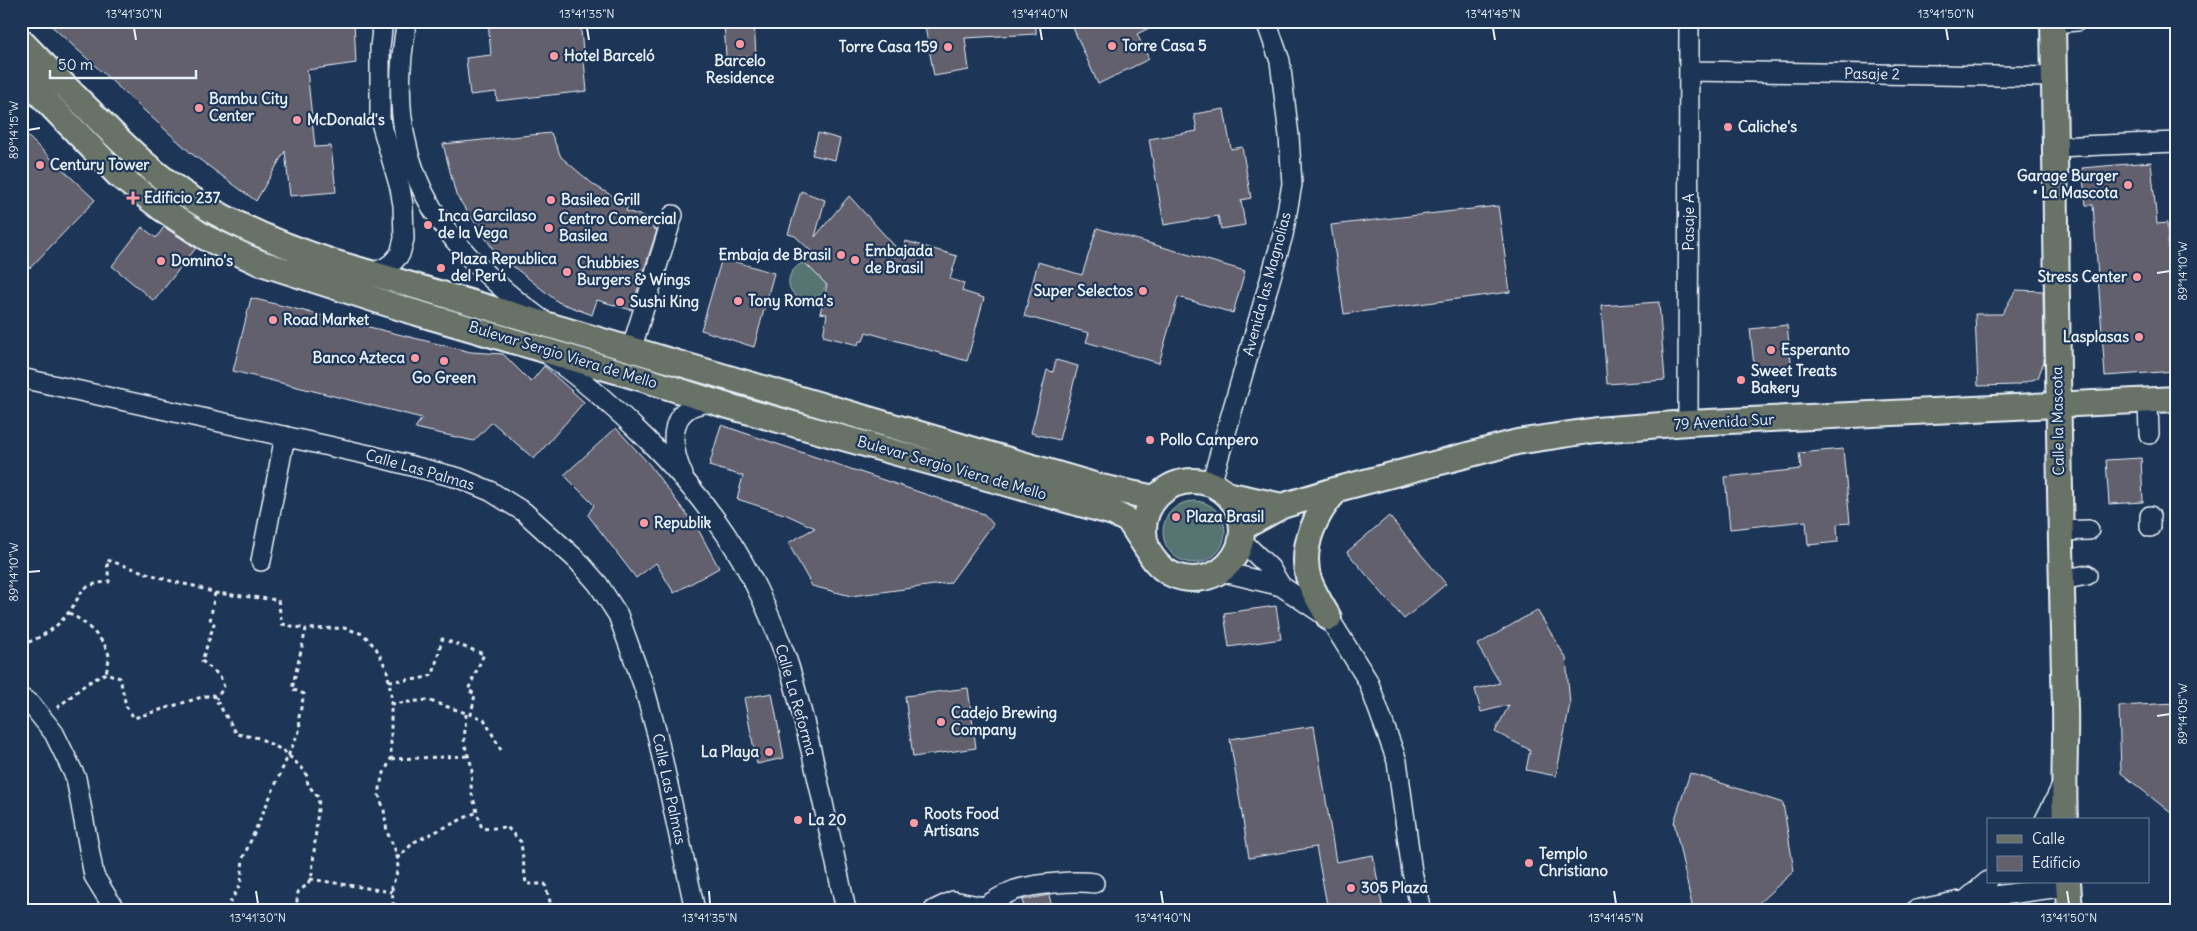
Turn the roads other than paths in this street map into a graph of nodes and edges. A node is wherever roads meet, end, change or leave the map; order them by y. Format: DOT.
graph roads {
  1 [pos="383,21"];
  2 [pos="407,21"];
  3 [pos="1266,21"];
  4 [pos="1689,21"];
  5 [pos="2077,21"];
  6 [pos="2053,22"];
  7 [pos="21,41"];
  8 [pos="1690,71"];
  9 [pos="21,75"];
  10 [pos="2054,77"];
  11 [pos="401,116"];
  12 [pos="380,119"];
  13 [pos="2176,142"];
  14 [pos="2055,147"];
  15 [pos="673,215"];
  16 [pos="370,273"];
  17 [pos="550,326"];
  18 [pos="539,348"];
  19 [pos="632,350"];
  20 [pos="21,378"];
  21 [pos="2176,399"];
  22 [pos="2148,400"];
  23 [pos="721,404"];
  24 [pos="2058,405"];
  25 [pos="1688,423"];
  26 [pos="2149,434"];
  27 [pos="285,436"];
  28 [pos="687,483"];
  29 [pos="1219,489"];
  30 [pos="1338,489"];
  31 [pos="1155,498"];
  32 [pos="1282,506"];
  33 [pos="2089,530"];
  34 [pos="2059,531"];
  35 [pos="1241,534"];
  36 [pos="1147,549"];
  37 [pos="261,561"];
  38 [pos="1220,571"];
  39 [pos="2087,575"];
  40 [pos="2061,580"];
  41 [pos="1281,586"];
  42 [pos="1329,618"];
  43 [pos="21,698"];
  44 [pos="2063,784"];
  45 [pos="2047,818"];
  46 [pos="2065,818"];
  47 [pos="1987,882"];
  48 [pos="1094,883"];
  49 [pos="2068,884"];
  50 [pos="1965,900"];
  51 [pos="986,908"];
  52 [pos="115,910"];
  53 [pos="695,910"];
  54 [pos="846,910"];
  55 [pos="934,910"];
  56 [pos="1421,910"];
  57 [pos="1916,910"];
  58 [pos="2070,910"];
  1 -- 12 [label="street"];
  2 -- 11 [label="street"];
  3 -- 29 [label="street, Avenida las Magnolias"];
  4 -- 8 [label="street, Pasaje A"];
  5 -- 6 [label="street"];
  6 -- 10 [label="main road, Calle la Mascota"];
  7 -- 16 [label="main road, Bulevar Sergio Viera de Mello"];
  8 -- 10 [label="street, Pasaje 2"];
  8 -- 25 [label="street, Pasaje A"];
  9 -- 18 [label="main road, Bulevar Sergio Viera de Mello"];
  10 -- 14 [label="main road, Calle la Mascota"];
  11 -- 12 [label="street"];
  11 -- 17 [label="street"];
  12 -- 16 [label="street"];
  13 -- 14 [label="street"];
  14 -- 24 [label="main road, Calle la Mascota"];
  15 -- 19 [label="street"];
  16 -- 17 [label="main road, Bulevar Sergio Viera de Mello"];
  17 -- 19 [label="main road, Bulevar Sergio Viera de Mello"];
  18 -- 23 [label="main road, Bulevar Sergio Viera de Mello"];
  18 -- 28 [label="street, Calle La Reforma"];
  19 -- 31 [label="main road, Bulevar Sergio Viera de Mello"];
  20 -- 27 [label="street, Calle Las Palmas"];
  21 -- 22 [label="main road, 79 Avenida Sur"];
  22 -- 24 [label="main road, 79 Avenida Sur"];
  22 -- 26 [label="street"];
  23 -- 28 [label="street, Calle La Reforma"];
  23 -- 36 [label="main road, Bulevar Sergio Viera de Mello"];
  24 -- 25 [label="main road, 79 Avenida Sur"];
  24 -- 34 [label="main road, Calle la Mascota"];
  25 -- 30 [label="main road, 79 Avenida Sur"];
  27 -- 37 [label="street"];
  27 -- 53 [label="street, Calle Las Palmas"];
  28 -- 54 [label="street, Calle La Reforma"];
  29 -- 31 [label="main road"];
  29 -- 32 [label="main road, 79 Avenida Sur"];
  29 -- 35 [label="main road"];
  30 -- 32 [label="main road, 79 Avenida Sur"];
  30 -- 42 [label="main road"];
  31 -- 36 [label="main road"];
  32 -- 35 [label="main road, 79 Avenida Sur"];
  33 -- 34 [label="street"];
  34 -- 40 [label="main road, Calle la Mascota"];
  35 -- 38 [label="main road"];
  35 -- 41 [label="street"];
  36 -- 38 [label="main road"];
  38 -- 41 [label="street"];
  39 -- 40 [label="street"];
  40 -- 44 [label="main road, Calle la Mascota"];
  41 -- 42 [label="street"];
  42 -- 56 [label="street"];
  43 -- 52 [label="street"];
  44 -- 45 [label="street"];
  44 -- 46 [label="main road, Calle la Mascota"];
  47 -- 50 [label="street"];
  48 -- 51 [label="street"];
  49 -- 50 [label="street"];
  49 -- 58 [label="main road"];
  50 -- 57 [label="street"];
  51 -- 55 [label="street"];
}
